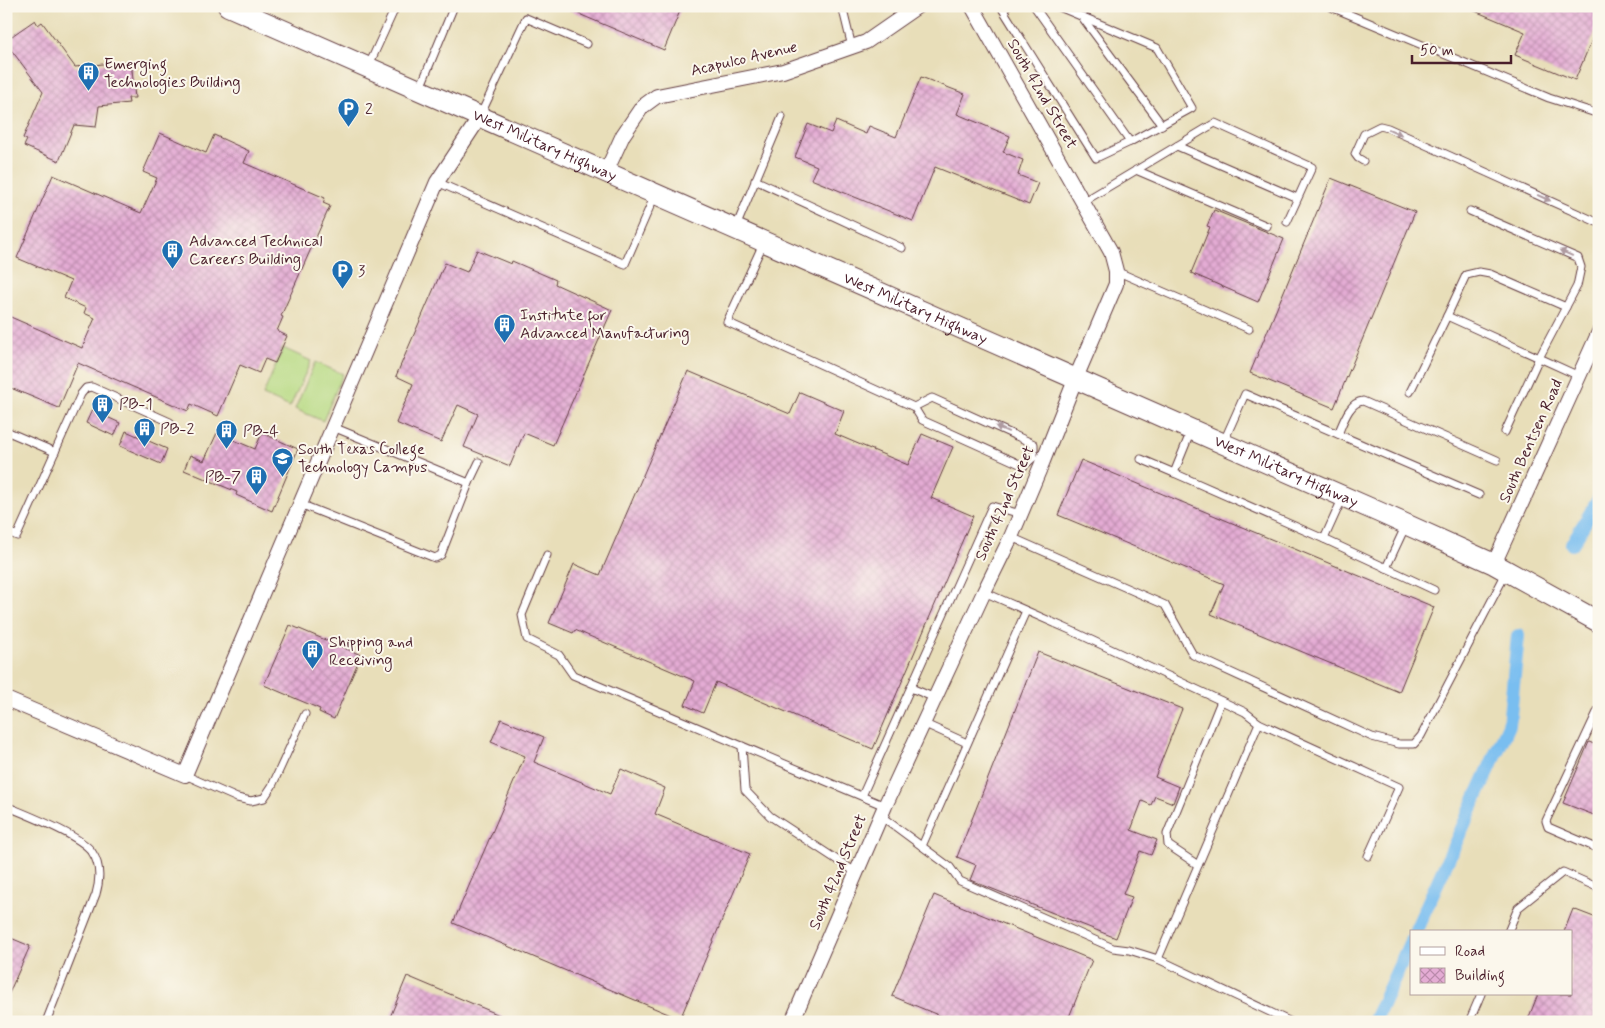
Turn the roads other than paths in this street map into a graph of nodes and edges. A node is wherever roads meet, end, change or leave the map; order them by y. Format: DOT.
graph roads {
  1 [pos="228,6"];
  2 [pos="396,6"];
  3 [pos="454,6"];
  4 [pos="842,6"];
  5 [pos="918,6"];
  6 [pos="972,6"];
  7 [pos="1008,6"];
  8 [pos="1034,6"];
  9 [pos="1056,6"];
  10 [pos="1329,6"];
  11 [pos="1082,17"];
  12 [pos="587,44"];
  13 [pos="852,47"];
  14 [pos="368,68"];
  15 [pos="419,90"];
  16 [pos="1599,114"];
  17 [pos="480,117"];
  18 [pos="782,117"];
  19 [pos="1162,125"];
  20 [pos="1130,142"];
  21 [pos="1177,146"];
  22 [pos="1363,161"];
  23 [pos="1136,170"];
  24 [pos="606,172"];
  25 [pos="756,180"];
  26 [pos="438,182"];
  27 [pos="656,194"];
  28 [pos="1297,198"];
  29 [pos="1083,202"];
  30 [pos="1470,210"];
  31 [pos="1286,222"];
  32 [pos="1599,223"];
  33 [pos="1268,226"];
  34 [pos="735,229"];
  35 [pos="764,242"];
  36 [pos="902,248"];
  37 [pos="1116,271"];
  38 [pos="1566,307"];
  39 [pos="1447,316"];
  40 [pos="1249,329"];
  41 [pos="1599,332"];
  42 [pos="1540,358"];
  43 [pos="1579,376"];
  44 [pos="1075,380"];
  45 [pos="1410,392"];
  46 [pos="914,407"];
  47 [pos="170,422"];
  48 [pos="333,427"];
  49 [pos="6,431"];
  50 [pos="1192,431"];
  51 [pos="1505,432"];
  52 [pos="1338,434"];
  53 [pos="1223,444"];
  54 [pos="55,452"];
  55 [pos="1039,459"];
  56 [pos="1141,459"];
  57 [pos="1497,460"];
  58 [pos="479,462"];
  59 [pos="1174,473"];
  60 [pos="469,483"];
  61 [pos="1479,495"];
  62 [pos="1344,497"];
  63 [pos="300,504"];
  64 [pos="1021,514"];
  65 [pos="1407,525"];
  66 [pos="6,532"];
  67 [pos="1011,537"];
  68 [pos="1324,539"];
  69 [pos="547,555"];
  70 [pos="1386,568"];
  71 [pos="1501,568"];
  72 [pos="1434,590"];
  73 [pos="984,592"];
  74 [pos="1026,611"];
  75 [pos="1599,622"];
  76 [pos="911,688"];
  77 [pos="935,698"];
  78 [pos="6,699"];
  79 [pos="1221,700"];
  80 [pos="1599,708"];
  81 [pos="305,714"];
  82 [pos="1597,717"];
  83 [pos="923,723"];
  84 [pos="1259,723"];
  85 [pos="967,743"];
  86 [pos="742,746"];
  87 [pos="185,775"];
  88 [pos="862,796"];
  89 [pos="6,806"];
  90 [pos="883,811"];
  91 [pos="922,846"];
  92 [pos="1599,849"];
  93 [pos="1368,856"];
  94 [pos="1198,865"];
  95 [pos="856,873"];
  96 [pos="1599,888"];
  97 [pos="1509,930"];
  98 [pos="1158,959"];
  99 [pos="1480,996"];
  100 [pos="46,1022"];
  101 [pos="792,1022"];
  102 [pos="1291,1022"];
  103 [pos="1469,1022"];
  1 -- 14 [label="main road, West Military Highway"];
  2 -- 14 [label="lane"];
  3 -- 15 [label="lane"];
  4 -- 13 [label="lane"];
  5 -- 13 [label="street, Acapulco Avenue"];
  6 -- 29 [label="street, South 42nd Street"];
  7 -- 20 [label="lane"];
  8 -- 20 [label="lane"];
  9 -- 11 [label="lane"];
  10 -- 16 [label="lane"];
  11 -- 19 [label="lane"];
  11 -- 19 [label="lane"];
  12 -- 17 [label="lane"];
  13 -- 24 [label="street, Acapulco Avenue"];
  14 -- 15 [label="main road, West Military Highway"];
  15 -- 17 [label="main road, West Military Highway"];
  17 -- 24 [label="main road, West Military Highway"];
  17 -- 26 [label="street"];
  18 -- 25 [label="lane"];
  19 -- 20 [label="lane"];
  21 -- 23 [label="lane"];
  21 -- 28 [label="lane"];
  21 -- 28 [label="lane"];
  22 -- 32 [label="lane, one-way"];
  23 -- 29 [label="lane"];
  23 -- 33 [label="lane"];
  24 -- 27 [label="main road, West Military Highway"];
  25 -- 34 [label="lane"];
  25 -- 36 [label="lane"];
  26 -- 27 [label="lane"];
  26 -- 48 [label="street"];
  27 -- 34 [label="main road, West Military Highway"];
  28 -- 31 [label="lane"];
  29 -- 37 [label="street, South 42nd Street"];
  38 -- 30 [label="lane, one-way"];
  34 -- 35 [label="main road, West Military Highway"];
  35 -- 44 [label="main road, West Military Highway"];
  35 -- 46 [label="lane"];
  37 -- 40 [label="lane"];
  37 -- 44 [label="street, South 42nd Street"];
  38 -- 39 [label="lane"];
  38 -- 42 [label="lane"];
  39 -- 42 [label="lane"];
  39 -- 45 [label="lane"];
  41 -- 43 [label="street, South Bentsen Road"];
  42 -- 43 [label="lane"];
  42 -- 51 [label="lane"];
  43 -- 71 [label="street, South Bentsen Road"];
  44 -- 50 [label="main road, West Military Highway"];
  44 -- 55 [label="street, South 42nd Street"];
  46 -- 55 [label="lane"];
  55 -- 46 [label="lane, one-way"];
  47 -- 54 [label="lane"];
  48 -- 60 [label="lane"];
  48 -- 63 [label="street"];
  49 -- 54 [label="lane"];
  50 -- 53 [label="main road, West Military Highway"];
  50 -- 59 [label="lane"];
  52 -- 53 [label="lane"];
  52 -- 57 [label="lane"];
  52 -- 61 [label="lane"];
  53 -- 62 [label="main road, West Military Highway"];
  54 -- 66 [label="lane"];
  55 -- 64 [label="street, South 42nd Street"];
  56 -- 59 [label="lane"];
  58 -- 60 [label="lane"];
  59 -- 68 [label="lane"];
  60 -- 63 [label="lane"];
  62 -- 65 [label="main road, West Military Highway"];
  62 -- 68 [label="lane"];
  63 -- 87 [label="street"];
  64 -- 67 [label="street, South 42nd Street"];
  64 -- 76 [label="lane"];
  65 -- 70 [label="lane"];
  65 -- 71 [label="main road, West Military Highway"];
  67 -- 71 [label="lane"];
  67 -- 73 [label="street, South 42nd Street"];
  68 -- 70 [label="lane"];
  69 -- 86 [label="lane"];
  70 -- 72 [label="lane"];
  71 -- 75 [label="main road, West Military Highway"];
  73 -- 74 [label="lane"];
  73 -- 77 [label="street, South 42nd Street"];
  74 -- 79 [label="lane"];
  74 -- 85 [label="lane"];
  76 -- 77 [label="lane"];
  76 -- 88 [label="lane"];
  77 -- 83 [label="street, South 42nd Street"];
  78 -- 87 [label="street"];
  79 -- 84 [label="lane"];
  79 -- 94 [label="lane"];
  80 -- 82 [label="lane"];
  81 -- 87 [label="lane"];
  82 -- 92 [label="lane"];
  83 -- 85 [label="lane"];
  83 -- 90 [label="street, South 42nd Street"];
  84 -- 93 [label="lane"];
  84 -- 94 [label="lane"];
  85 -- 91 [label="lane"];
  86 -- 88 [label="lane"];
  86 -- 95 [label="lane"];
  88 -- 90 [label="lane"];
  89 -- 100 [label="lane"];
  90 -- 91 [label="lane"];
  90 -- 95 [label="street, South 42nd Street"];
  91 -- 98 [label="lane"];
  94 -- 98 [label="lane"];
  95 -- 101 [label="street, South 42nd Street"];
  96 -- 97 [label="lane"];
  98 -- 102 [label="lane"];
  99 -- 103 [label="lane"];
}
